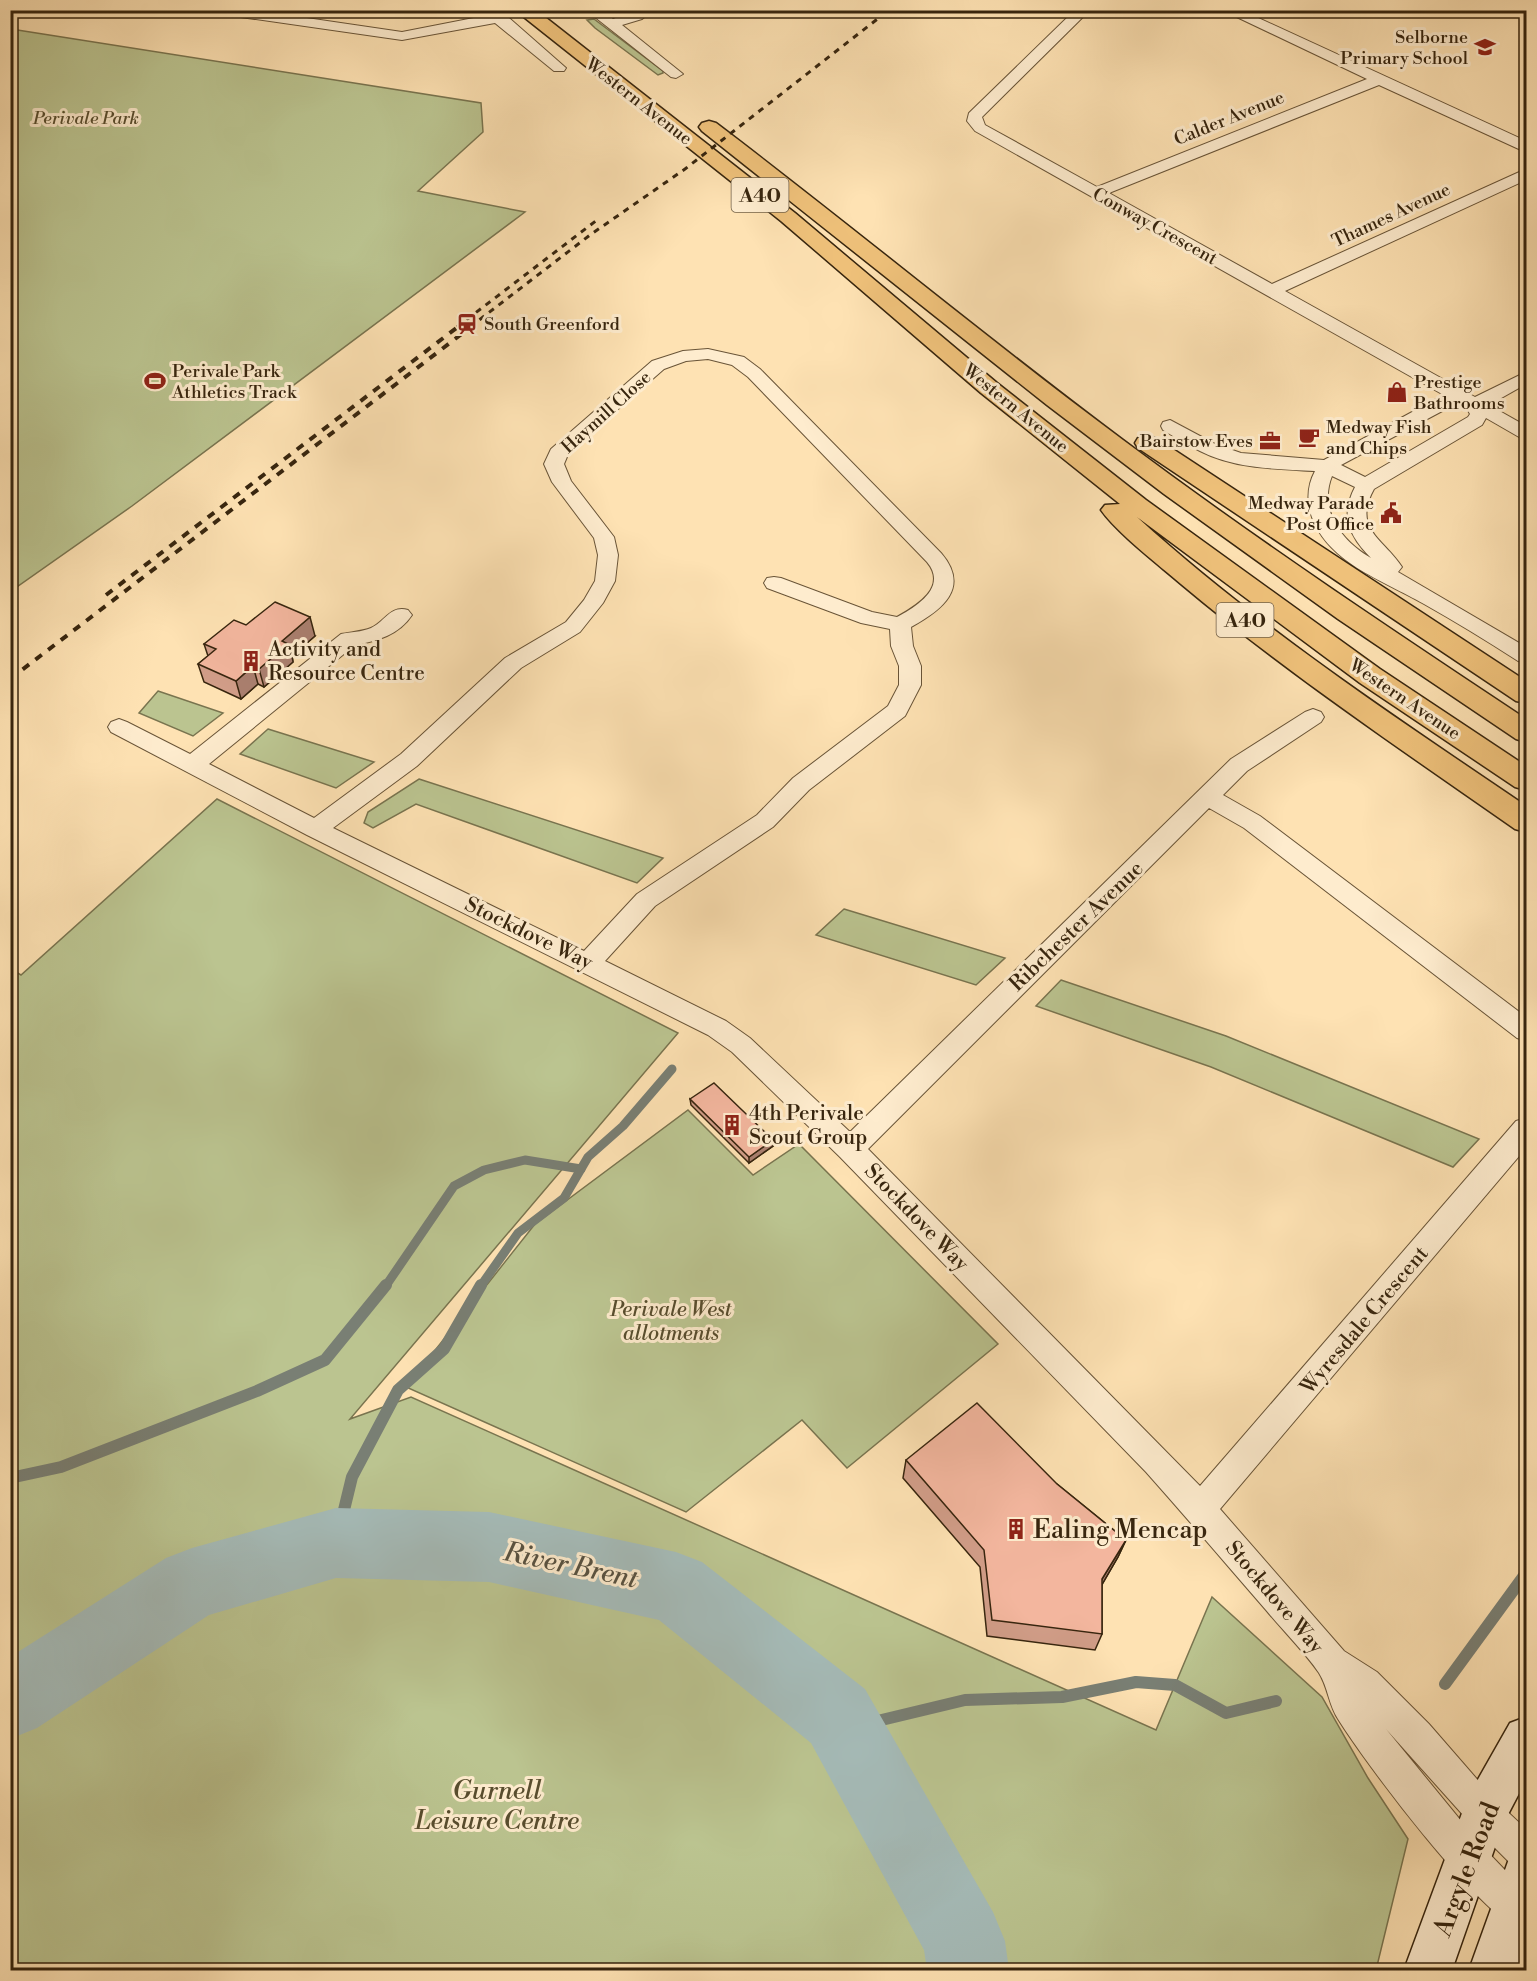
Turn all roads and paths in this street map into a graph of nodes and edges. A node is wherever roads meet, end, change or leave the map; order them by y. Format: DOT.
graph roads {
  1 [pos="220,10"];
  2 [pos="524,10"];
  3 [pos="593,10"];
  4 [pos="646,10"];
  5 [pos="1083,10"];
  6 [pos="1229,10"];
  7 [pos="496,14"];
  8 [pos="611,24"];
  9 [pos="560,68"];
  10 [pos="676,74"];
  11 [pos="1377,80"];
  12 [pos="693,116"];
  13 [pos="1527,147"];
  14 [pos="1527,174"];
  15 [pos="1096,193"];
  16 [pos="1271,291"];
  17 [pos="1020,372"];
  18 [pos="1527,377"];
  19 [pos="989,388"];
  20 [pos="1474,405"];
  21 [pos="1170,426"];
  22 [pos="1527,433"];
  23 [pos="1327,466"];
  24 [pos="1366,485"];
  25 [pos="774,583"];
  26 [pos="1416,590"];
  27 [pos="401,615"];
  28 [pos="900,624"];
  29 [pos="1527,656"];
  30 [pos="1527,694"];
  31 [pos="1313,717"];
  32 [pos="119,727"];
  33 [pos="1527,732"];
  34 [pos="192,765"];
  35 [pos="1527,780"];
  36 [pos="1208,797"];
  37 [pos="1527,821"];
  38 [pos="315,829"];
  39 [pos="588,963"];
  40 [pos="1527,1031"];
  41 [pos="1527,1129"];
  42 [pos="850,1149"];
  43 [pos="1200,1509"];
  44 [pos="1332,1664"];
  45 [pos="1527,1740"];
  46 [pos="1484,1813"];
  47 [pos="1527,1853"];
  48 [pos="1467,1857"];
  49 [pos="1522,1897"];
  50 [pos="1428,1971"];
  51 [pos="1493,1971"];
  1 -- 7 [label="street"];
  2 -- 19 [label="highway, Western Avenue / A40"];
  3 -- 8 [label="street"];
  4 -- 8 [label="street"];
  5 -- 15 [label="street, Conway Crescent"];
  6 -- 11 [label="street"];
  7 -- 9 [label="street"];
  8 -- 10 [label="street"];
  11 -- 13 [label="street"];
  11 -- 15 [label="street, Calder Avenue"];
  12 -- 17 [label="highway, Western Avenue / A40"];
  14 -- 16 [label="street, Thames Avenue"];
  15 -- 16 [label="street, Conway Crescent"];
  16 -- 20 [label="street, Conway Crescent"];
  17 -- 30 [label="highway, A40"];
  17 -- 33 [label="highway, Western Avenue / A40"];
  18 -- 20 [label="street"];
  19 -- 35 [label="highway, Western Avenue / A40"];
  19 -- 37 [label="highway, A40"];
  20 -- 22 [label="street, Conway Crescent"];
  20 -- 23 [label="street"];
  20 -- 24 [label="street"];
  21 -- 23 [label="street"];
  23 -- 24 [label="street"];
  23 -- 26 [label="street"];
  24 -- 26 [label="street"];
  25 -- 28 [label="street"];
  26 -- 29 [label="street"];
  27 -- 34 [label="street"];
  28 -- 38 [label="street, Haymill Close"];
  28 -- 39 [label="street"];
  31 -- 36 [label="street, Ribchester Avenue"];
  32 -- 34 [label="street, Stockdove Way"];
  34 -- 38 [label="street, Stockdove Way"];
  36 -- 40 [label="street"];
  36 -- 42 [label="street, Ribchester Avenue"];
  38 -- 39 [label="street, Stockdove Way"];
  39 -- 42 [label="street, Stockdove Way"];
  41 -- 43 [label="street, Wyresdale Crescent"];
  42 -- 43 [label="street, Stockdove Way"];
  43 -- 44 [label="street, Stockdove Way"];
  44 -- 46 [label="street, Stockdove Way"];
  44 -- 48 [label="street, Stockdove Way"];
  45 -- 46 [label="main road, Argyle Road"];
  46 -- 47 [label="street, Stockdove Way"];
  46 -- 48 [label="main road, Argyle Road"];
  48 -- 49 [label="street, Stockdove Way"];
  48 -- 50 [label="main road, Argyle Road"];
  49 -- 51 [label="main road"];
}
